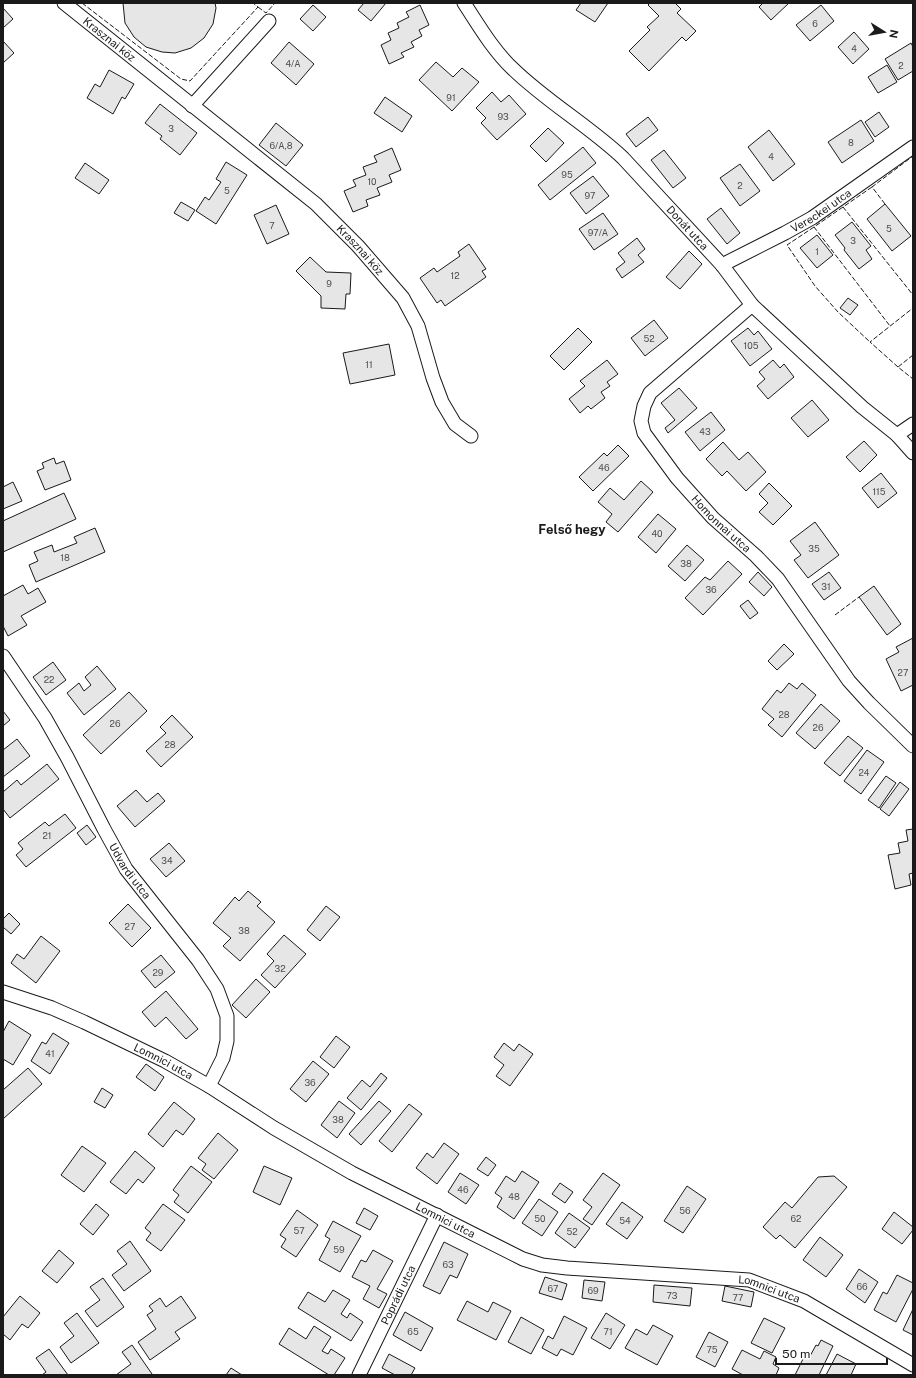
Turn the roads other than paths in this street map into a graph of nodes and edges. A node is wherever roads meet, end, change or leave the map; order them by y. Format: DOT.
graph roads {
  1 [pos="64,3"];
  2 [pos="464,3"];
  3 [pos="270,21"];
  4 [pos="192,106"];
  5 [pos="913,147"];
  6 [pos="722,265"];
  7 [pos="752,305"];
  8 [pos="913,424"];
  9 [pos="897,435"];
  10 [pos="471,436"];
  11 [pos="913,453"];
  12 [pos="3,656"];
  13 [pos="913,746"];
  14 [pos="3,992"];
  15 [pos="209,1086"];
  16 [pos="437,1215"];
  17 [pos="913,1365"];
  18 [pos="359,1375"];
  1 -- 4 [label="street, Krasznai köz"];
  2 -- 6 [label="street, Donát utca"];
  3 -- 4 [label="street"];
  4 -- 10 [label="street, Krasznai köz"];
  5 -- 6 [label="street, Vereckei utca"];
  6 -- 7 [label="street, Donát utca"];
  7 -- 9 [label="street, Donát utca"];
  7 -- 13 [label="street, Homonnai utca"];
  8 -- 9 [label="street"];
  9 -- 11 [label="street, Donát utca"];
  12 -- 15 [label="street, Udvardi utca"];
  14 -- 15 [label="street, Lomnici utca"];
  15 -- 16 [label="street, Lomnici utca"];
  16 -- 17 [label="street, Lomnici utca"];
  16 -- 18 [label="street, Poprádi utca"];
}
